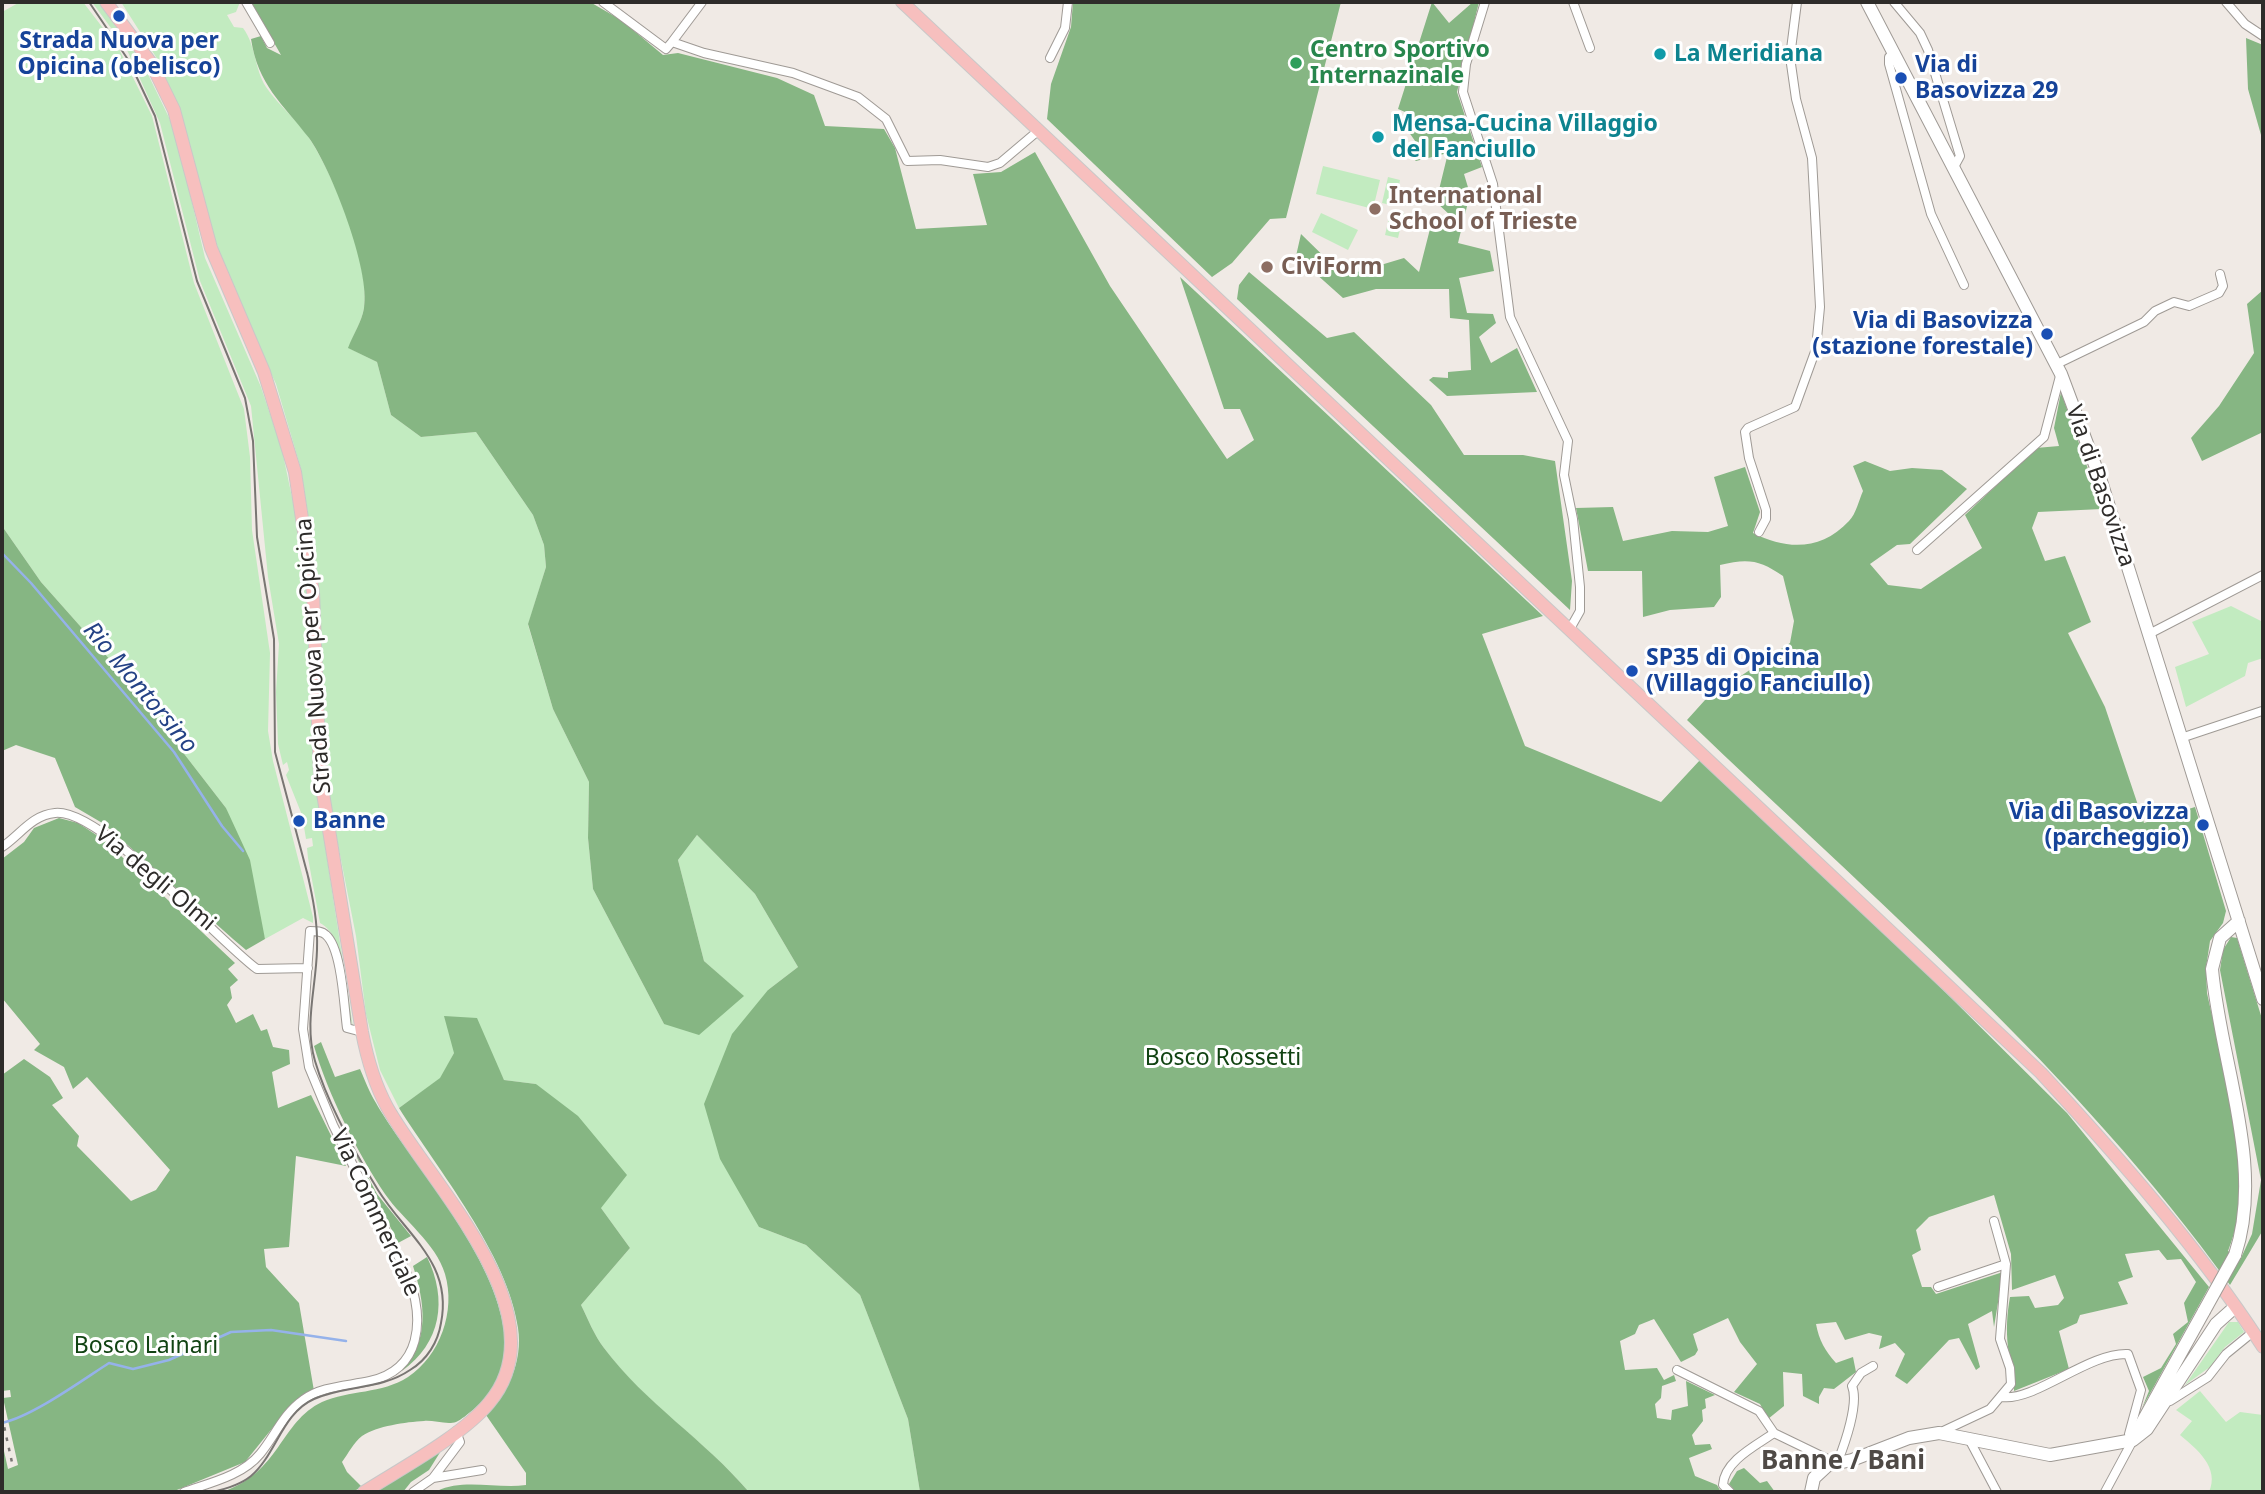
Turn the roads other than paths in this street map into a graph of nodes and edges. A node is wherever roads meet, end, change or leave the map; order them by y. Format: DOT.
graph roads {
  1 [pos="246,2"];
  2 [pos="603,2"];
  3 [pos="702,2"];
  4 [pos="1068,2"];
  5 [pos="1485,2"];
  6 [pos="1573,2"];
  7 [pos="1797,2"];
  8 [pos="1867,2"];
  9 [pos="1894,2"];
  10 [pos="2226,2"];
  11 [pos="109,3"];
  12 [pos="906,3"];
  13 [pos="2263,36"];
  14 [pos="672,42"];
  15 [pos="270,43"];
  16 [pos="1590,48"];
  17 [pos="1894,53"];
  18 [pos="1050,58"];
  19 [pos="1039,130"];
  20 [pos="1954,167"];
  21 [pos="2220,274"];
  22 [pos="1964,285"];
  23 [pos="2059,369"];
  24 [pos="1759,532"];
  25 [pos="1917,550"];
  26 [pos="2263,575"];
  27 [pos="1571,627"];
  28 [pos="2149,634"];
  29 [pos="2262,712"];
  30 [pos="2181,738"];
  31 [pos="2,847"];
  32 [pos="2239,921"];
  33 [pos="308,968"];
  34 [pos="2263,999"];
  35 [pos="362,1032"];
  36 [pos="1994,1221"];
  37 [pos="2006,1264"];
  38 [pos="1938,1287"];
  39 [pos="2235,1307"];
  40 [pos="2258,1333"];
  41 [pos="2263,1348"];
  42 [pos="1873,1366"];
  43 [pos="1677,1370"];
  44 [pos="2003,1397"];
  45 [pos="2159,1411"];
  46 [pos="456,1432"];
  47 [pos="1774,1433"];
  48 [pos="1938,1433"];
  49 [pos="2133,1440"];
  50 [pos="1970,1441"];
  51 [pos="1816,1456"];
  52 [pos="1836,1462"];
  53 [pos="482,1470"];
  54 [pos="433,1478"];
  55 [pos="1814,1478"];
  56 [pos="184,1492"];
  57 [pos="364,1492"];
  58 [pos="413,1492"];
  59 [pos="1730,1492"];
  60 [pos="1811,1492"];
  61 [pos="1997,1492"];
  62 [pos="2105,1492"];
  1 -- 15 [label="street"];
  2 -- 14 [label="street"];
  3 -- 14 [label="street"];
  4 -- 18 [label="street"];
  5 -- 27 [label="street"];
  6 -- 16 [label="street"];
  7 -- 24 [label="street"];
  8 -- 17 [label="street, Via di Basovizza"];
  9 -- 20 [label="street"];
  10 -- 13 [label="street"];
  11 -- 35 [label="main road, Strada Nuova per Opicina"];
  12 -- 19 [label="main road"];
  14 -- 19 [label="street"];
  17 -- 20 [label="street, Via di Basovizza"];
  17 -- 22 [label="street"];
  19 -- 27 [label="main road"];
  20 -- 23 [label="street, Via di Basovizza"];
  21 -- 23 [label="street"];
  23 -- 25 [label="street"];
  23 -- 28 [label="street, Via di Basovizza"];
  26 -- 28 [label="street"];
  27 -- 39 [label="main road"];
  28 -- 30 [label="street, Via di Basovizza"];
  29 -- 30 [label="street"];
  30 -- 32 [label="street, Via di Basovizza"];
  31 -- 33 [label="street, Via degli Olmi"];
  32 -- 34 [label="street, Via di Basovizza"];
  32 -- 49 [label="street, bridge"];
  33 -- 35 [label="street, Via Commerciale"];
  33 -- 56 [label="street, Via Commerciale"];
  35 -- 46 [label="main road, Strada Nuova per Opicina"];
  36 -- 37 [label="street"];
  37 -- 38 [label="street"];
  37 -- 44 [label="street"];
  39 -- 40 [label="main road"];
  39 -- 45 [label="street"];
  40 -- 41 [label="main road"];
  40 -- 45 [label="street"];
  42 -- 52 [label="street"];
  43 -- 47 [label="street"];
  44 -- 48 [label="street"];
  44 -- 49 [label="street"];
  45 -- 49 [label="street"];
  46 -- 54 [label="street"];
  46 -- 57 [label="main road, Strada Nuova per Opicina"];
  47 -- 51 [label="street"];
  47 -- 59 [label="street"];
  48 -- 50 [label="street"];
  48 -- 52 [label="street"];
  49 -- 50 [label="street"];
  49 -- 62 [label="street"];
  50 -- 61 [label="street"];
  51 -- 52 [label="street"];
  51 -- 55 [label="street"];
  52 -- 55 [label="street"];
  53 -- 54 [label="street"];
  54 -- 58 [label="street"];
  55 -- 60 [label="street"];
}
